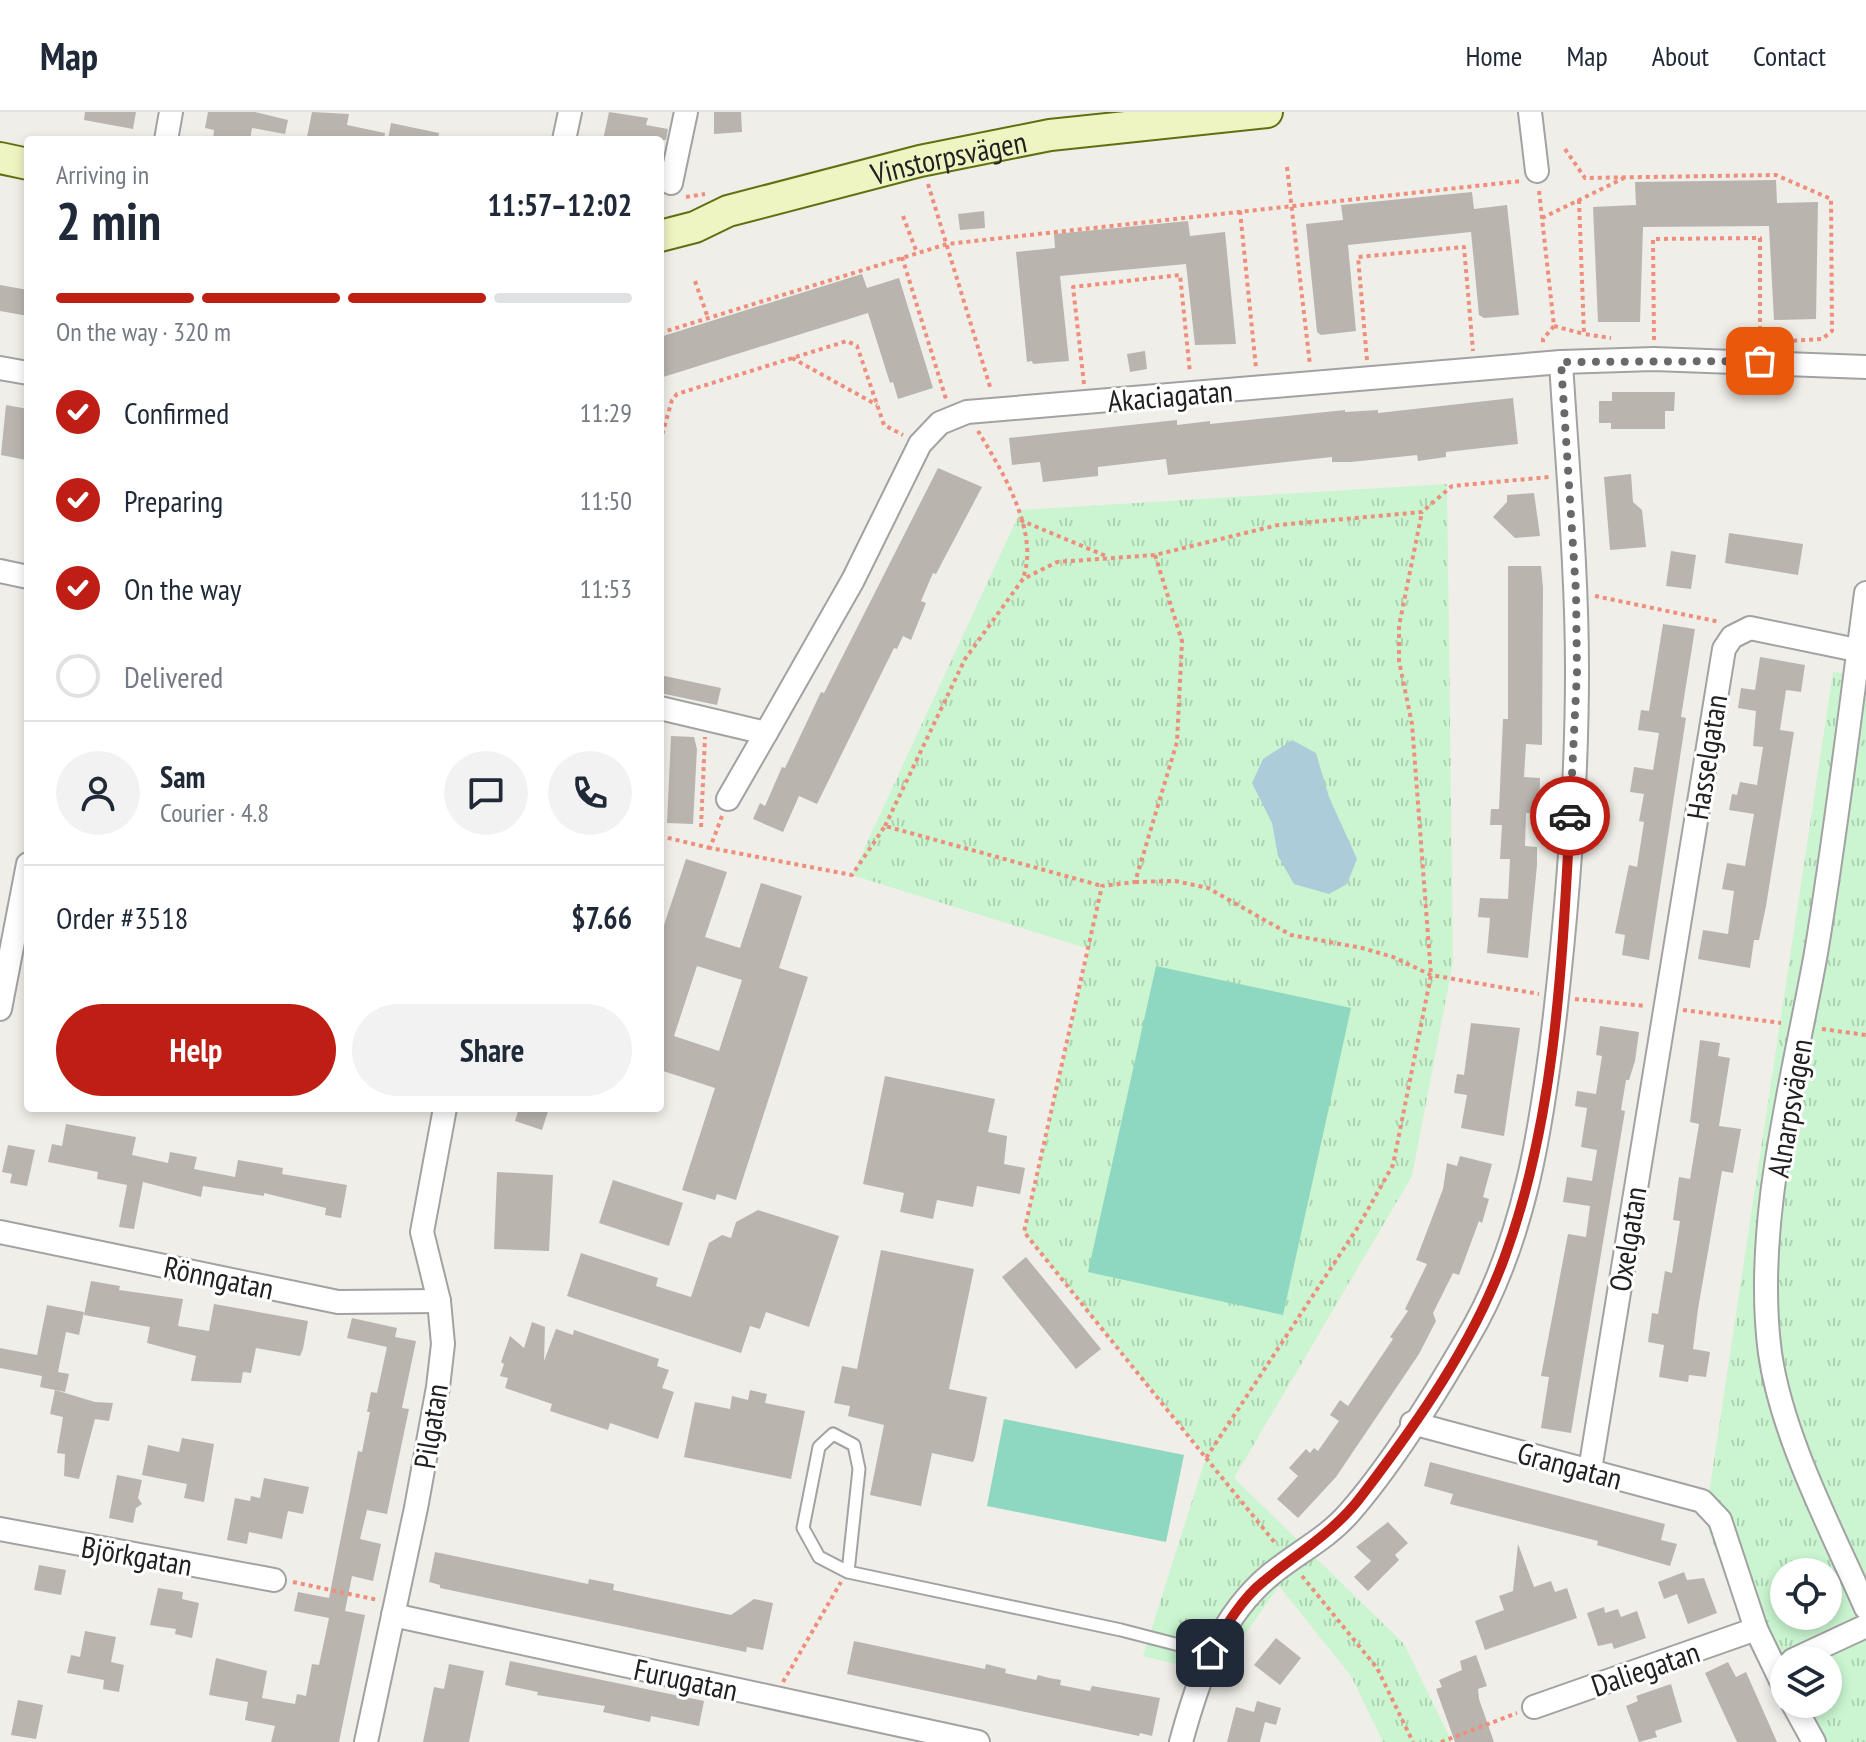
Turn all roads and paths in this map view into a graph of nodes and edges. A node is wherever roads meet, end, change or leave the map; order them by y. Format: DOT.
graph roads {
  1 [pos="171,112"];
  2 [pos="570,112"];
  3 [pos="686,112"];
  4 [pos="1267,112"];
  5 [pos="1530,112"];
  6 [pos="167,136"];
  7 [pos="565,136"];
  8 [pos="1565,149"];
  9 [pos="0,158"];
  10 [pos="920,161"];
  11 [pos="24,163"];
  12 [pos="1287,167"];
  13 [pos="1537,176"];
  14 [pos="1626,177"];
  15 [pos="671,183"];
  16 [pos="1579,200"];
  17 [pos="1291,206"];
  18 [pos="728,211"];
  19 [pos="1240,211"];
  20 [pos="903,216"];
  21 [pos="1542,218"];
  22 [pos="664,220"];
  23 [pos="664,235"];
  24 [pos="947,244"];
  25 [pos="917,253"];
  26 [pos="902,257"];
  27 [pos="695,281"];
  28 [pos="708,318"];
  29 [pos="664,332"];
  30 [pos="1584,334"];
  31 [pos="1612,338"];
  32 [pos="1760,352"];
  33 [pos="792,358"];
  34 [pos="1654,359"];
  35 [pos="1561,362"];
  36 [pos="1866,367"];
  37 [pos="0,368"];
  38 [pos="1475,369"];
  39 [pos="24,372"];
  40 [pos="1368,378"];
  41 [pos="1312,383"];
  42 [pos="1258,388"];
  43 [pos="1193,393"];
  44 [pos="1086,402"];
  45 [pos="877,405"];
  46 [pos="996,408"];
  47 [pos="960,414"];
  48 [pos="664,428"];
  49 [pos="920,444"];
  50 [pos="1568,475"];
  51 [pos="1422,512"];
  52 [pos="1020,520"];
  53 [pos="1155,555"];
  54 [pos="1107,557"];
  55 [pos="0,571"];
  56 [pos="24,576"];
  57 [pos="1023,579"];
  58 [pos="1576,592"];
  59 [pos="1866,593"];
  60 [pos="1750,628"];
  61 [pos="1862,651"];
  62 [pos="664,709"];
  63 [pos="705,719"];
  64 [pos="766,733"];
  65 [pos="728,799"];
  66 [pos="885,826"];
  67 [pos="701,827"];
  68 [pos="664,837"];
  69 [pos="710,848"];
  70 [pos="1135,882"];
  71 [pos="24,886"];
  72 [pos="1102,886"];
  73 [pos="14,941"];
  74 [pos="1431,975"];
  75 [pos="1557,997"];
  76 [pos="1665,1007"];
  77 [pos="0,1009"];
  78 [pos="1803,1026"];
  79 [pos="1866,1035"];
  80 [pos="444,1112"];
  81 [pos="0,1232"];
  82 [pos="439,1301"];
  83 [pos="1412,1423"];
  84 [pos="1206,1458"];
  85 [pos="1590,1470"];
  86 [pos="0,1529"];
  87 [pos="1290,1562"];
  88 [pos="848,1572"];
  89 [pos="274,1580"];
  90 [pos="1866,1608"];
  91 [pos="395,1609"];
  92 [pos="1866,1626"];
  93 [pos="1756,1629"];
  94 [pos="1829,1646"];
  95 [pos="1770,1650"];
  96 [pos="1210,1653"];
  97 [pos="775,1698"];
  98 [pos="1534,1707"];
  99 [pos="1801,1718"];
  100 [pos="366,1742"];
  101 [pos="978,1742"];
  102 [pos="1181,1742"];
  103 [pos="1413,1742"];
  104 [pos="1441,1742"];
  105 [pos="1814,1742"];
  1 -- 6 [label="street"];
  2 -- 7 [label="street"];
  3 -- 15 [label="street"];
  4 -- 10 [label="street, Vinstorpsvägen"];
  5 -- 13 [label="street"];
  8 -- 14 [label="path"];
  9 -- 11 [label="street"];
  10 -- 18 [label="street, Vinstorpsvägen"];
  10 -- 24 [label="path"];
  12 -- 17 [label="path"];
  13 -- 17 [label="path"];
  13 -- 21 [label="path"];
  14 -- 16 [label="path"];
  14 -- 32 [label="path"];
  16 -- 21 [label="path"];
  16 -- 30 [label="path"];
  17 -- 19 [label="path"];
  17 -- 41 [label="path"];
  18 -- 22 [label="street, Vinstorpsvägen"];
  18 -- 23 [label="street, Vinstorpsvägen"];
  19 -- 24 [label="path"];
  19 -- 42 [label="path"];
  20 -- 25 [label="path"];
  21 -- 30 [label="path"];
  24 -- 25 [label="path"];
  24 -- 46 [label="path"];
  25 -- 26 [label="path"];
  26 -- 28 [label="path"];
  26 -- 47 [label="path"];
  27 -- 28 [label="path"];
  28 -- 29 [label="path"];
  30 -- 31 [label="path"];
  32 -- 34 [label="street, Akaciagatan"];
  32 -- 34 [label="path"];
  32 -- 36 [label="street, Akaciagatan"];
  33 -- 45 [label="path"];
  33 -- 45 [label="path"];
  33 -- 48 [label="path"];
  34 -- 35 [label="street, Akaciagatan"];
  35 -- 38 [label="street, Akaciagatan"];
  35 -- 50 [label="street"];
  37 -- 39 [label="street"];
  38 -- 40 [label="street, Akaciagatan"];
  38 -- 40 [label="path"];
  40 -- 41 [label="street, Akaciagatan"];
  41 -- 42 [label="street, Akaciagatan"];
  42 -- 43 [label="street, Akaciagatan"];
  43 -- 44 [label="street, Akaciagatan"];
  43 -- 44 [label="path"];
  44 -- 46 [label="street, Akaciagatan"];
  45 -- 49 [label="path"];
  46 -- 47 [label="street, Akaciagatan"];
  47 -- 49 [label="street"];
  47 -- 52 [label="path"];
  49 -- 64 [label="street"];
  50 -- 51 [label="path"];
  50 -- 58 [label="street"];
  51 -- 53 [label="path"];
  51 -- 74 [label="path"];
  52 -- 54 [label="path"];
  52 -- 57 [label="path"];
  53 -- 54 [label="path"];
  53 -- 70 [label="path"];
  54 -- 57 [label="path"];
  55 -- 56 [label="street"];
  57 -- 66 [label="path"];
  58 -- 60 [label="path"];
  58 -- 75 [label="street"];
  59 -- 61 [label="street, Alnarpsvägen"];
  60 -- 61 [label="street"];
  60 -- 76 [label="street, Hasselgatan"];
  61 -- 78 [label="street, Alnarpsvägen"];
  62 -- 63 [label="street"];
  63 -- 64 [label="street"];
  63 -- 67 [label="path"];
  64 -- 65 [label="street"];
  65 -- 69 [label="path"];
  66 -- 69 [label="path"];
  66 -- 72 [label="path"];
  68 -- 69 [label="path"];
  70 -- 72 [label="path"];
  70 -- 74 [label="path"];
  71 -- 73 [label="street"];
  72 -- 84 [label="path"];
  73 -- 77 [label="street"];
  74 -- 75 [label="path"];
  74 -- 84 [label="path"];
  75 -- 76 [label="path"];
  75 -- 83 [label="street"];
  76 -- 78 [label="path"];
  76 -- 85 [label="street, Oxelgatan"];
  78 -- 79 [label="path"];
  78 -- 90 [label="street, Alnarpsvägen"];
  80 -- 82 [label="street, Pilgatan"];
  81 -- 82 [label="street, Rönngatan"];
  82 -- 91 [label="street, Pilgatan"];
  83 -- 85 [label="street, Grangatan"];
  83 -- 87 [label="street"];
  84 -- 87 [label="path"];
  85 -- 93 [label="street, Grangatan"];
  86 -- 89 [label="street, Björkgatan"];
  87 -- 96 [label="street"];
  87 -- 103 [label="path"];
  88 -- 88 [label="lane"];
  88 -- 96 [label="lane"];
  88 -- 97 [label="path"];
  89 -- 91 [label="path"];
  91 -- 97 [label="street, Furugatan"];
  91 -- 100 [label="street, Pilgatan"];
  92 -- 94 [label="street"];
  93 -- 95 [label="street"];
  93 -- 98 [label="street, Daliegatan"];
  96 -- 102 [label="street"];
  97 -- 101 [label="street, Furugatan"];
  98 -- 104 [label="path"];
  99 -- 105 [label="street"];
}
